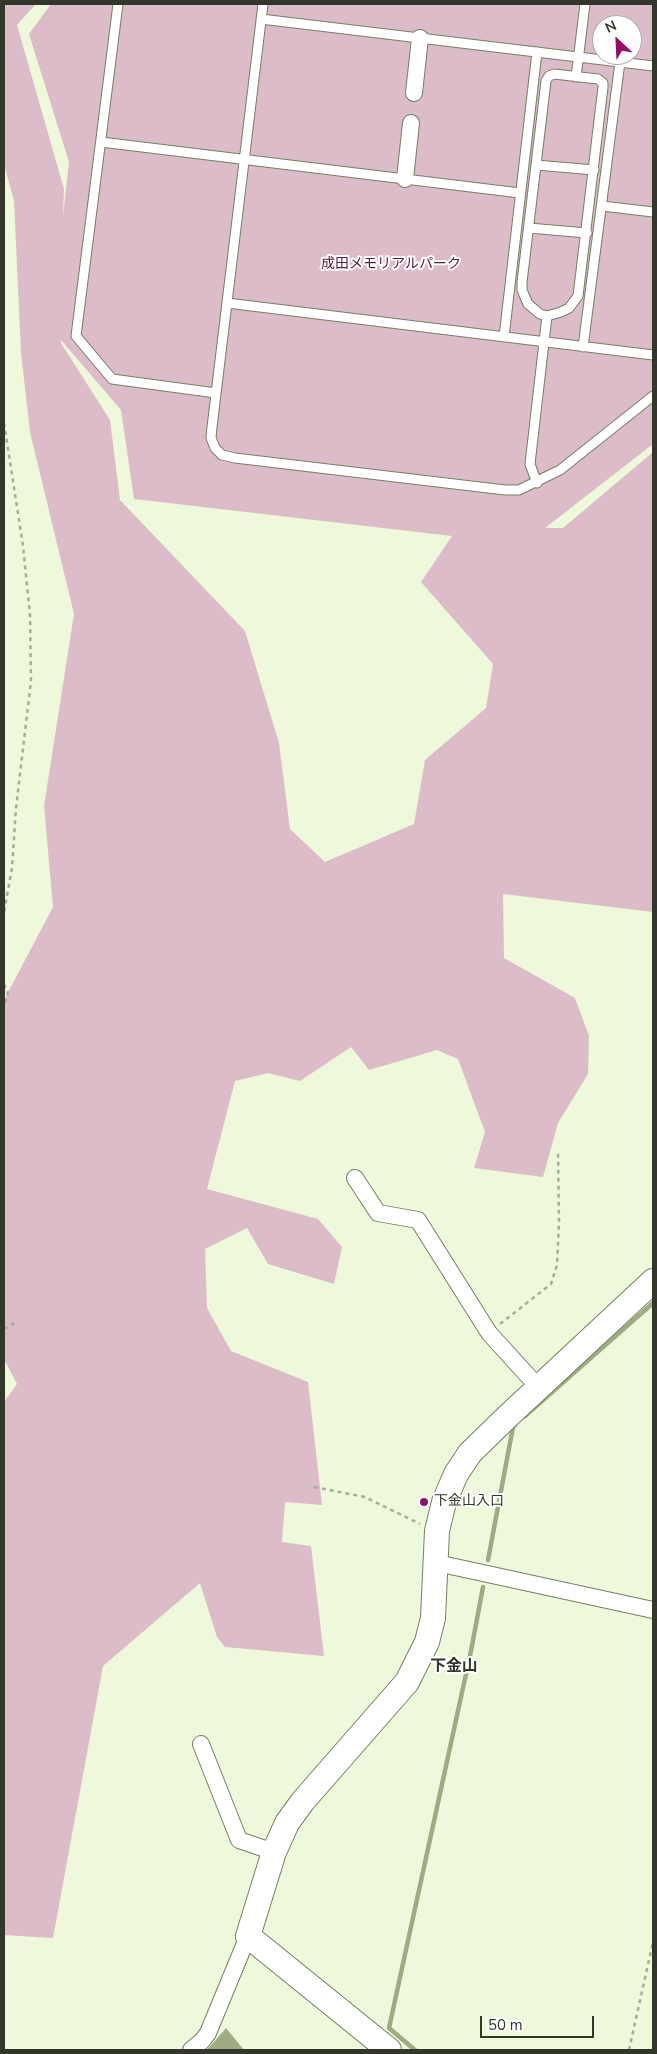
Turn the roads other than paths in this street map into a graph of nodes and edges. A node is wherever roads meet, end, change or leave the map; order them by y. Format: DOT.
graph roads {
  1 [pos="118,4"];
  2 [pos="263,4"];
  3 [pos="585,4"];
  4 [pos="261,19"];
  5 [pos="420,38"];
  6 [pos="537,52"];
  7 [pos="579,57"];
  8 [pos="592,59"];
  9 [pos="620,65"];
  10 [pos="576,77"];
  11 [pos="414,93"];
  12 [pos="411,123"];
  13 [pos="101,142"];
  14 [pos="244,159"];
  15 [pos="536,164"];
  16 [pos="594,170"];
  17 [pos="405,179"];
  18 [pos="520,193"];
  19 [pos="602,206"];
  20 [pos="653,212"];
  21 [pos="529,228"];
  22 [pos="587,233"];
  23 [pos="227,304"];
  24 [pos="547,316"];
  25 [pos="504,337"];
  26 [pos="544,342"];
  27 [pos="583,346"];
  28 [pos="653,355"];
  29 [pos="216,393"];
  30 [pos="653,396"];
  31 [pos="537,483"];
  32 [pos="355,1178"];
  33 [pos="653,1281"];
  34 [pos="539,1388"];
  35 [pos="435,1565"];
  36 [pos="653,1610"];
  37 [pos="201,1744"];
  38 [pos="274,1852"];
  39 [pos="248,1936"];
  40 [pos="191,2050"];
  41 [pos="389,2050"];
  1 -- 13 [label="lane"];
  2 -- 4 [label="lane"];
  3 -- 7 [label="lane"];
  4 -- 5 [label="lane"];
  4 -- 14 [label="lane"];
  5 -- 6 [label="lane"];
  5 -- 11 [label="street"];
  6 -- 7 [label="lane"];
  6 -- 18 [label="lane"];
  7 -- 8 [label="lane"];
  7 -- 10 [label="lane"];
  9 -- 19 [label="lane"];
  10 -- 15 [label="lane"];
  10 -- 16 [label="lane"];
  12 -- 17 [label="street"];
  13 -- 14 [label="lane"];
  13 -- 29 [label="lane"];
  14 -- 17 [label="lane"];
  14 -- 23 [label="lane"];
  15 -- 16 [label="lane"];
  15 -- 21 [label="lane"];
  16 -- 22 [label="lane"];
  17 -- 18 [label="lane"];
  18 -- 25 [label="lane"];
  19 -- 20 [label="lane"];
  19 -- 27 [label="lane"];
  21 -- 22 [label="lane"];
  21 -- 24 [label="lane"];
  22 -- 24 [label="lane"];
  23 -- 25 [label="lane"];
  23 -- 29 [label="lane"];
  24 -- 26 [label="lane"];
  25 -- 26 [label="lane"];
  26 -- 27 [label="lane"];
  26 -- 31 [label="lane"];
  27 -- 28 [label="lane"];
  29 -- 31 [label="lane"];
  30 -- 31 [label="lane"];
  32 -- 34 [label="street"];
  33 -- 34 [label="street"];
  34 -- 35 [label="street"];
  35 -- 36 [label="street"];
  35 -- 38 [label="street"];
  37 -- 38 [label="street"];
  38 -- 39 [label="street"];
  39 -- 40 [label="street"];
  39 -- 41 [label="street"];
}
